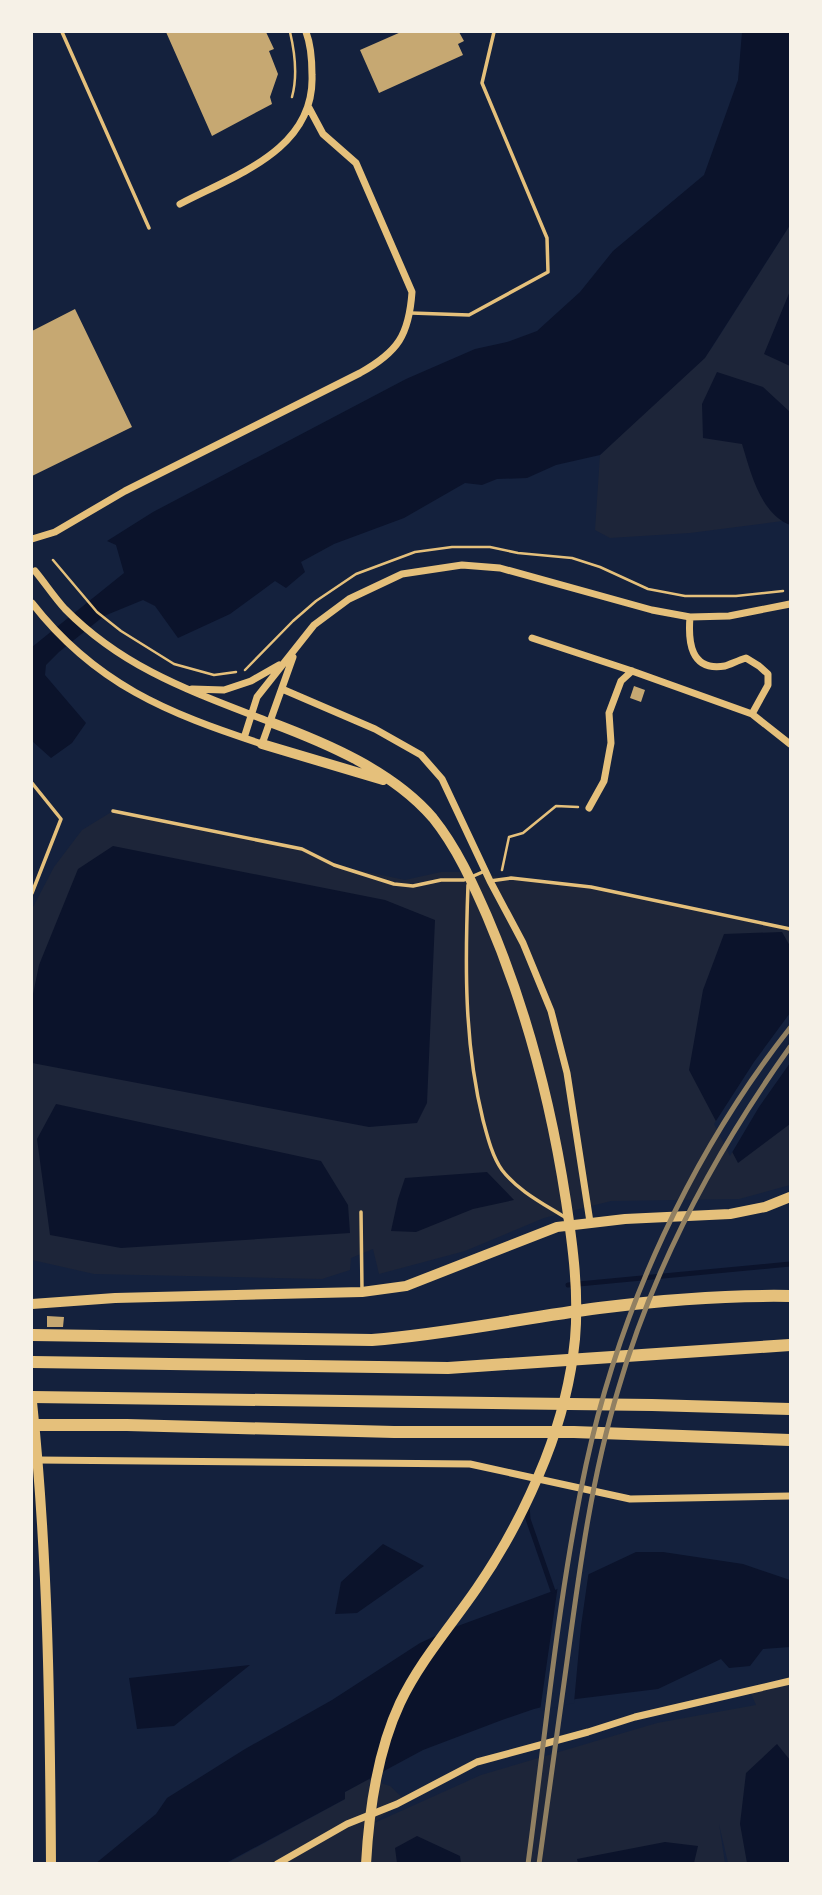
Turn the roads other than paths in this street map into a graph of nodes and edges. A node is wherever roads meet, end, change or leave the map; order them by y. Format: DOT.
graph roads {
  1 [pos="62,32"];
  2 [pos="494,32"];
  3 [pos="310,33"];
  4 [pos="308,106"];
  5 [pos="180,204"];
  6 [pos="149,228"];
  7 [pos="411,313"];
  8 [pos="32,538"];
  9 [pos="35,571"];
  10 [pos="32,603"];
  11 [pos="790,604"];
  12 [pos="690,617"];
  13 [pos="532,638"];
  14 [pos="294,651"];
  15 [pos="632,671"];
  16 [pos="185,689"];
  17 [pos="282,689"];
  18 [pos="752,714"];
  19 [pos="252,715"];
  20 [pos="270,722"];
  21 [pos="244,738"];
  22 [pos="262,744"];
  23 [pos="790,744"];
  24 [pos="390,782"];
  25 [pos="32,783"];
  26 [pos="589,808"];
  27 [pos="113,811"];
  28 [pos="485,871"];
  29 [pos="469,879"];
  30 [pos="490,881"];
  31 [pos="32,893"];
  32 [pos="790,929"];
  33 [pos="790,1197"];
  34 [pos="361,1212"];
  35 [pos="590,1222"];
  36 [pos="575,1225"];
  37 [pos="362,1292"];
  38 [pos="790,1296"];
  39 [pos="32,1304"];
  40 [pos="32,1335"];
  41 [pos="790,1345"];
  42 [pos="32,1362"];
  43 [pos="32,1399"];
  44 [pos="790,1409"];
  45 [pos="32,1425"];
  46 [pos="790,1440"];
  47 [pos="38,1460"];
  48 [pos="790,1496"];
  49 [pos="790,1681"];
  50 [pos="51,1864"];
  51 [pos="277,1864"];
  52 [pos="366,1864"];
  1 -- 6 [label="lane"];
  2 -- 7 [label="lane"];
  3 -- 4 [label="street"];
  4 -- 5 [label="street"];
  4 -- 7 [label="street"];
  7 -- 8 [label="street"];
  9 -- 16 [label="street"];
  10 -- 21 [label="street"];
  11 -- 12 [label="street"];
  12 -- 14 [label="street"];
  12 -- 18 [label="street"];
  13 -- 15 [label="street"];
  14 -- 16 [label="street"];
  14 -- 17 [label="street"];
  14 -- 19 [label="street"];
  15 -- 18 [label="street"];
  15 -- 26 [label="street"];
  16 -- 19 [label="street"];
  17 -- 20 [label="street"];
  17 -- 28 [label="street"];
  18 -- 23 [label="street"];
  19 -- 20 [label="street"];
  19 -- 21 [label="street"];
  20 -- 22 [label="street"];
  20 -- 24 [label="street"];
  21 -- 22 [label="street"];
  22 -- 24 [label="street"];
  24 -- 52 [label="street"];
  25 -- 31 [label="lane"];
  27 -- 29 [label="lane"];
  28 -- 29 [label="lane"];
  28 -- 30 [label="street"];
  29 -- 36 [label="lane"];
  30 -- 32 [label="lane"];
  30 -- 35 [label="street"];
  33 -- 35 [label="street"];
  34 -- 37 [label="lane"];
  35 -- 36 [label="street"];
  36 -- 37 [label="street"];
  37 -- 39 [label="street"];
  38 -- 40 [label="main road"];
  41 -- 42 [label="main road"];
  43 -- 44 [label="main road"];
  43 -- 47 [label="street"];
  45 -- 46 [label="main road"];
  47 -- 48 [label="street"];
  47 -- 50 [label="street"];
  49 -- 51 [label="street"];
}
